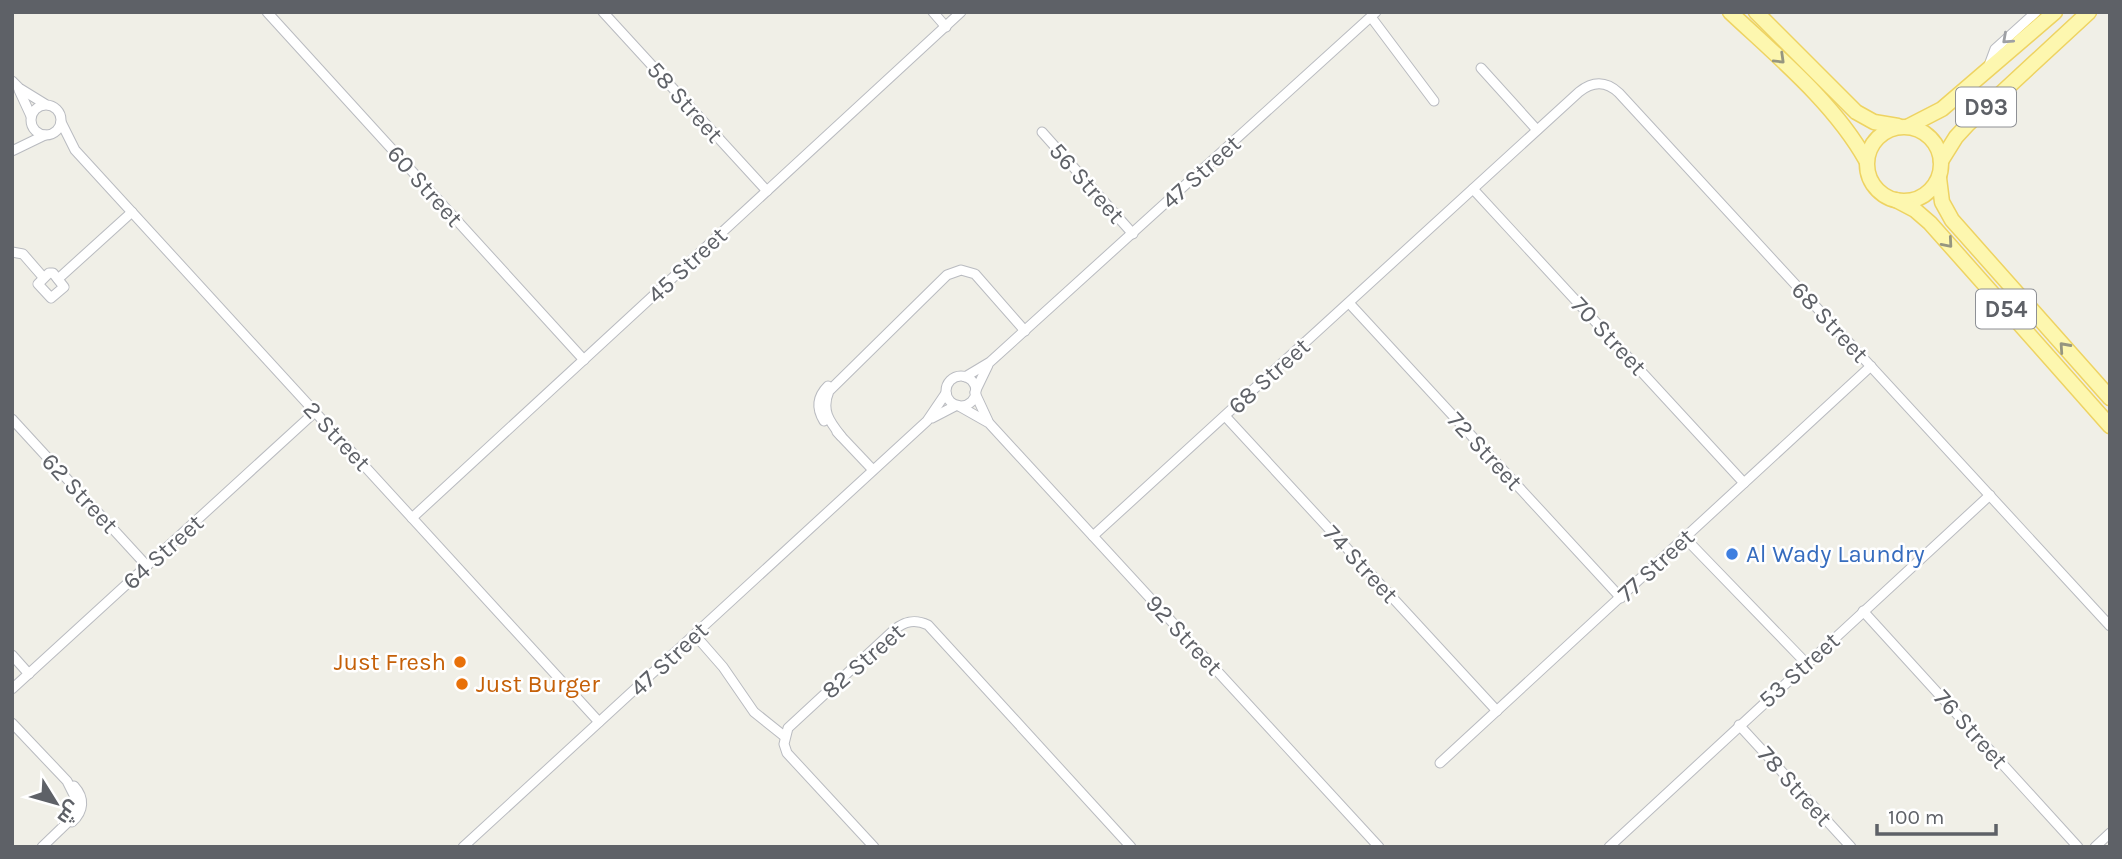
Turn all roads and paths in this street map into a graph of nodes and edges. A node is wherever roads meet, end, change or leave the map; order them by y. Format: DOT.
graph roads {
  1 [pos="267,12"];
  2 [pos="603,12"];
  3 [pos="933,12"];
  4 [pos="961,12"];
  5 [pos="1730,12"];
  6 [pos="1756,12"];
  7 [pos="2036,12"];
  8 [pos="2055,12"];
  9 [pos="2089,12"];
  10 [pos="1373,15"];
  11 [pos="946,27"];
  12 [pos="1481,68"];
  13 [pos="1987,71"];
  14 [pos="15,85"];
  15 [pos="1434,101"];
  16 [pos="46,104"];
  17 [pos="31,117"];
  18 [pos="61,122"];
  19 [pos="1904,126"];
  20 [pos="1537,130"];
  21 [pos="1042,132"];
  22 [pos="47,135"];
  23 [pos="14,149"];
  24 [pos="75,150"];
  25 [pos="1866,160"];
  26 [pos="1941,161"];
  27 [pos="1939,178"];
  28 [pos="1474,189"];
  29 [pos="767,191"];
  30 [pos="1896,200"];
  31 [pos="132,212"];
  32 [pos="1133,234"];
  33 [pos="12,252"];
  34 [pos="43,277"];
  35 [pos="58,279"];
  36 [pos="1350,304"];
  37 [pos="1025,331"];
  38 [pos="584,360"];
  39 [pos="990,362"];
  40 [pos="1871,366"];
  41 [pos="965,377"];
  42 [pos="975,392"];
  43 [pos="946,393"];
  44 [pos="2110,398"];
  45 [pos="958,406"];
  46 [pos="315,412"];
  47 [pos="1225,416"];
  48 [pos="12,419"];
  49 [pos="927,421"];
  50 [pos="989,423"];
  51 [pos="2110,426"];
  52 [pos="873,470"];
  53 [pos="1744,483"];
  54 [pos="1990,495"];
  55 [pos="412,518"];
  56 [pos="1093,536"];
  57 [pos="1684,537"];
  58 [pos="147,566"];
  59 [pos="1621,598"];
  60 [pos="1864,611"];
  61 [pos="2110,626"];
  62 [pos="695,635"];
  63 [pos="12,655"];
  64 [pos="1806,663"];
  65 [pos="29,674"];
  66 [pos="12,690"];
  67 [pos="1497,711"];
  68 [pos="599,722"];
  69 [pos="12,723"];
  70 [pos="1739,725"];
  71 [pos="784,736"];
  72 [pos="1440,763"];
  73 [pos="2110,833"];
  74 [pos="1616,845"];
  75 [pos="42,847"];
  76 [pos="463,847"];
  77 [pos="874,847"];
  78 [pos="1131,847"];
  79 [pos="1379,847"];
  80 [pos="1851,847"];
  81 [pos="2078,847"];
  82 [pos="2095,847"];
  1 -- 38 [label="street, 60 Street"];
  2 -- 29 [label="street, 58 Street"];
  3 -- 11 [label="street"];
  4 -- 11 [label="street, 45 Street"];
  5 -- 25 [label="main road, one-way"];
  6 -- 19 [label="main road"];
  7 -- 13 [label="street, one-way"];
  8 -- 13 [label="main road, D93"];
  9 -- 26 [label="main road, D93"];
  10 -- 15 [label="street"];
  10 -- 32 [label="street, 47 Street"];
  11 -- 29 [label="street, 45 Street"];
  12 -- 20 [label="street"];
  13 -- 19 [label="main road, D93"];
  14 -- 16 [label="street"];
  14 -- 17 [label="street"];
  16 -- 17 [label="street"];
  16 -- 18 [label="street"];
  17 -- 22 [label="street"];
  17 -- 23 [label="street"];
  18 -- 22 [label="street"];
  18 -- 24 [label="street, 2 Street"];
  19 -- 25 [label="main road"];
  19 -- 26 [label="main road"];
  20 -- 28 [label="street, 68 Street"];
  20 -- 40 [label="street, 68 Street"];
  21 -- 32 [label="street, 56 Street"];
  22 -- 23 [label="street"];
  22 -- 24 [label="street, 2 Street"];
  24 -- 31 [label="street, 2 Street"];
  25 -- 30 [label="main road"];
  26 -- 27 [label="main road"];
  27 -- 30 [label="main road"];
  44 -- 27 [label="main road, D54, one-way"];
  28 -- 36 [label="street, 68 Street"];
  28 -- 53 [label="street, 70 Street"];
  29 -- 38 [label="street, 45 Street"];
  30 -- 51 [label="main road, D54, one-way"];
  31 -- 35 [label="street"];
  31 -- 46 [label="street, 2 Street"];
  32 -- 37 [label="street, 47 Street"];
  33 -- 34 [label="street"];
  34 -- 35 [label="street"];
  34 -- 35 [label="street"];
  36 -- 47 [label="street, 68 Street"];
  36 -- 59 [label="street, 72 Street"];
  37 -- 39 [label="street, 47 Street"];
  37 -- 52 [label="street"];
  38 -- 55 [label="street, 45 Street"];
  39 -- 41 [label="street, 47 Street"];
  39 -- 42 [label="street, 47 Street"];
  40 -- 53 [label="street, 77 Street"];
  40 -- 54 [label="street, 68 Street"];
  41 -- 42 [label="street"];
  41 -- 43 [label="street"];
  42 -- 45 [label="street"];
  42 -- 50 [label="street, 92 Street"];
  43 -- 45 [label="street"];
  43 -- 49 [label="street, 47 Street"];
  45 -- 49 [label="street, 47 Street"];
  45 -- 50 [label="street, 92 Street"];
  46 -- 55 [label="street, 2 Street"];
  46 -- 58 [label="street, 64 Street"];
  47 -- 56 [label="street, 68 Street"];
  47 -- 67 [label="street, 74 Street"];
  48 -- 58 [label="street, 62 Street"];
  49 -- 52 [label="street, 47 Street"];
  50 -- 56 [label="street, 92 Street"];
  52 -- 62 [label="street, 47 Street"];
  53 -- 57 [label="street, 77 Street"];
  54 -- 60 [label="street, 53 Street"];
  54 -- 61 [label="street, 68 Street"];
  55 -- 68 [label="street, 2 Street"];
  56 -- 79 [label="street, 92 Street"];
  57 -- 59 [label="street, 77 Street"];
  57 -- 64 [label="street"];
  58 -- 65 [label="street, 64 Street"];
  59 -- 67 [label="street, 77 Street"];
  60 -- 64 [label="street, 53 Street"];
  60 -- 81 [label="street, 76 Street"];
  62 -- 68 [label="street, 47 Street"];
  62 -- 71 [label="street"];
  63 -- 65 [label="street"];
  64 -- 70 [label="street, 53 Street"];
  65 -- 66 [label="street, 64 Street"];
  67 -- 72 [label="street, 77 Street"];
  68 -- 76 [label="street, 47 Street"];
  69 -- 75 [label="street"];
  70 -- 74 [label="street, 53 Street"];
  70 -- 80 [label="street, 78 Street"];
  71 -- 77 [label="street"];
  71 -- 78 [label="street, 82 Street"];
  73 -- 82 [label="street"];
}
